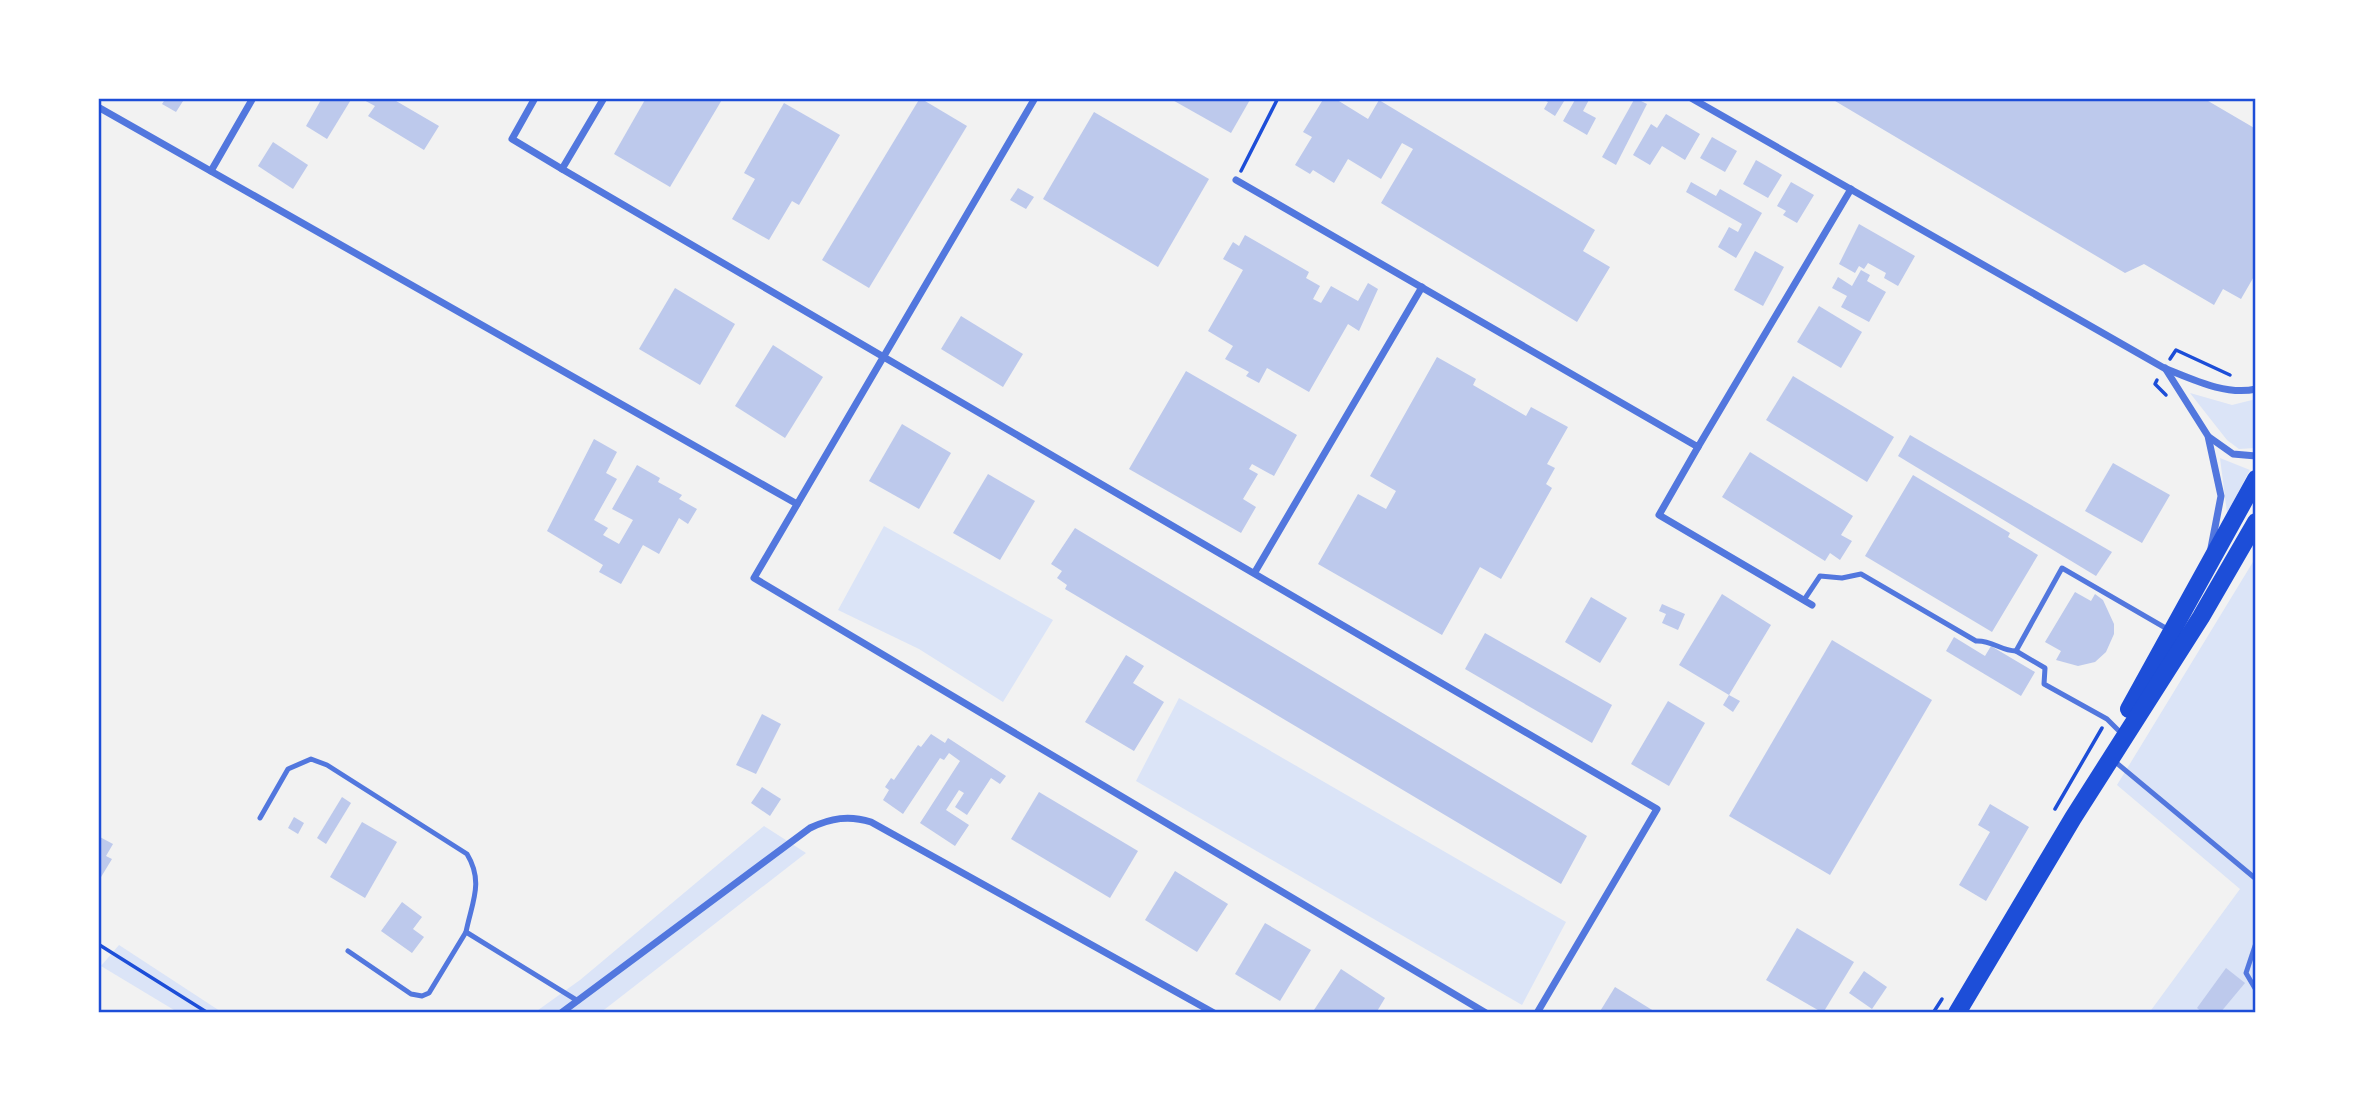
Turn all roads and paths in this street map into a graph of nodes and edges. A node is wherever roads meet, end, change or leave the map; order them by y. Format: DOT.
graph roads {
  1 [pos="253,98"];
  2 [pos="535,98"];
  3 [pos="604,98"];
  4 [pos="1035,98"];
  5 [pos="1278,98"];
  6 [pos="1691,98"];
  7 [pos="98,107"];
  8 [pos="562,169"];
  9 [pos="211,171"];
  10 [pos="1236,180"];
  11 [pos="1851,189"];
  12 [pos="1422,287"];
  13 [pos="883,358"];
  14 [pos="2164,368"];
  15 [pos="2237,378"];
  16 [pos="2256,389"];
  17 [pos="2168,398"];
  18 [pos="2208,436"];
  19 [pos="1698,447"];
  20 [pos="2256,456"];
  21 [pos="2256,479"];
  22 [pos="797,504"];
  23 [pos="2256,522"];
  24 [pos="2207,568"];
  25 [pos="1255,572"];
  26 [pos="1808,603"];
  27 [pos="2172,632"];
  28 [pos="2016,651"];
  29 [pos="2113,725"];
  30 [pos="2110,758"];
  31 [pos="260,818"];
  32 [pos="2050,818"];
  33 [pos="2073,818"];
  34 [pos="2256,879"];
  35 [pos="466,932"];
  36 [pos="2256,943"];
  37 [pos="98,944"];
  38 [pos="348,951"];
  39 [pos="2256,990"];
  40 [pos="1946,992"];
  41 [pos="578,1001"];
  42 [pos="208,1013"];
  43 [pos="561,1013"];
  44 [pos="1214,1013"];
  45 [pos="1486,1013"];
  46 [pos="1537,1013"];
  47 [pos="1933,1013"];
  48 [pos="1957,1013"];
  1 -- 9 [label="street"];
  2 -- 8 [label="street"];
  3 -- 8 [label="street"];
  4 -- 13 [label="street"];
  5 -- 10 [label="path"];
  6 -- 11 [label="street"];
  7 -- 9 [label="street"];
  8 -- 13 [label="street"];
  9 -- 22 [label="street"];
  10 -- 12 [label="street"];
  11 -- 14 [label="street"];
  11 -- 19 [label="street"];
  12 -- 19 [label="street"];
  12 -- 25 [label="street"];
  13 -- 22 [label="street"];
  13 -- 25 [label="street"];
  14 -- 15 [label="path"];
  14 -- 16 [label="street"];
  14 -- 17 [label="path"];
  14 -- 18 [label="street"];
  18 -- 20 [label="street"];
  18 -- 24 [label="street"];
  19 -- 26 [label="street"];
  21 -- 24 [label="main road"];
  22 -- 45 [label="street"];
  23 -- 30 [label="main road"];
  24 -- 27 [label="main road"];
  25 -- 46 [label="street"];
  26 -- 28 [label="lane"];
  27 -- 28 [label="lane"];
  27 -- 29 [label="main road"];
  28 -- 29 [label="lane"];
  29 -- 32 [label="path"];
  29 -- 33 [label="main road"];
  30 -- 33 [label="main road"];
  30 -- 34 [label="lane"];
  31 -- 35 [label="lane"];
  33 -- 48 [label="main road"];
  35 -- 38 [label="lane"];
  35 -- 41 [label="lane"];
  36 -- 39 [label="lane"];
  37 -- 42 [label="path"];
  40 -- 47 [label="path"];
  41 -- 43 [label="street"];
  41 -- 44 [label="street"];
}
